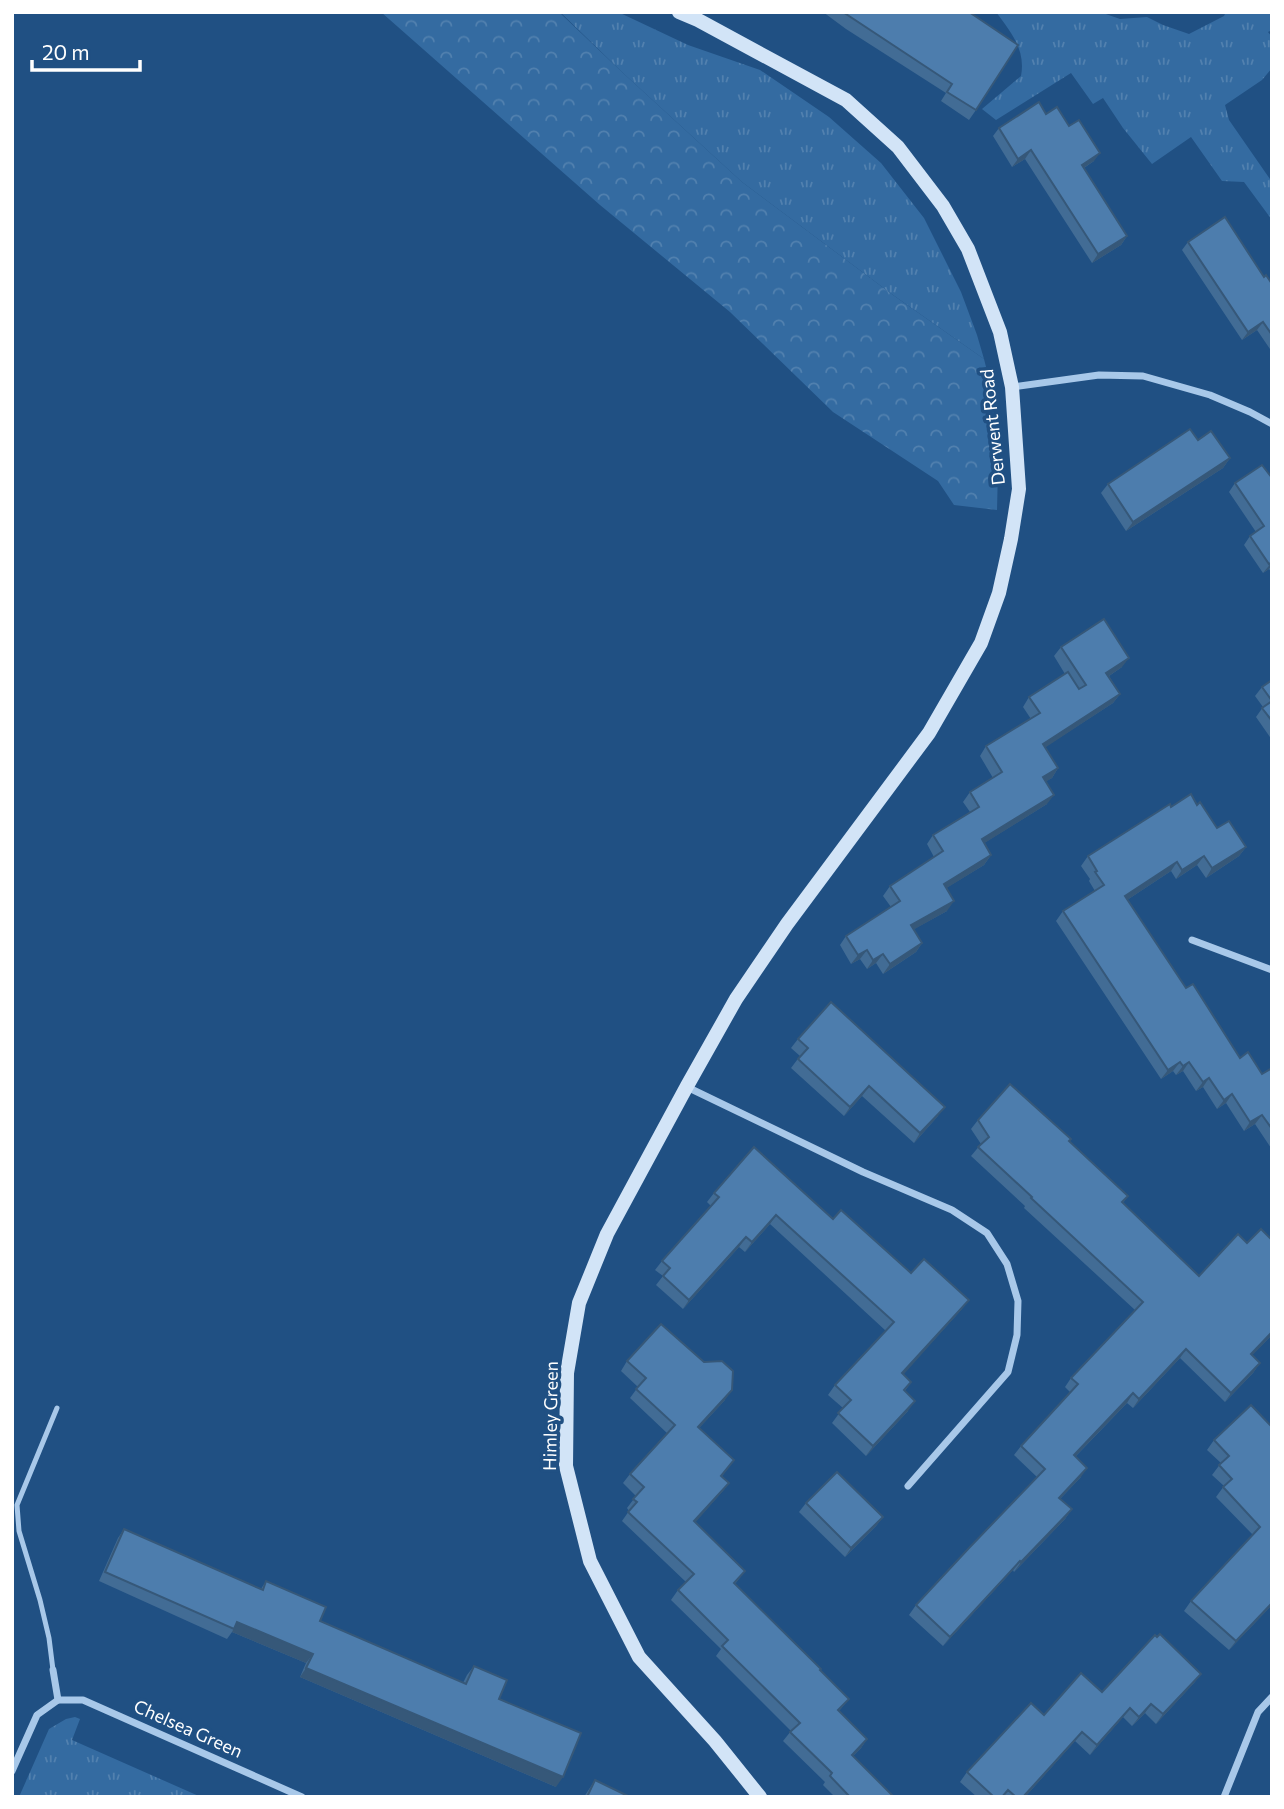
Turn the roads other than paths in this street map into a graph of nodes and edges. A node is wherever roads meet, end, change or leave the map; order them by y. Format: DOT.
graph roads {
  1 [pos="679,12"];
  2 [pos="1012,387"];
  3 [pos="1272,424"];
  4 [pos="786,924"];
  5 [pos="1192,940"];
  6 [pos="1272,970"];
  7 [pos="687,1086"];
  8 [pos="57,1408"];
  9 [pos="908,1486"];
  10 [pos="53,1670"];
  11 [pos="1272,1697"];
  12 [pos="58,1700"];
  13 [pos="12,1771"];
  14 [pos="302,1797"];
  15 [pos="760,1797"];
  16 [pos="1224,1797"];
  1 -- 2 [label="street, Derwent Road"];
  2 -- 3 [label="street"];
  2 -- 4 [label="street, Derwent Road"];
  4 -- 7 [label="street, Himley Green"];
  5 -- 6 [label="street"];
  7 -- 9 [label="street"];
  7 -- 15 [label="street, Himley Green"];
  8 -- 10 [label="lane"];
  10 -- 12 [label="street"];
  11 -- 16 [label="street"];
  12 -- 13 [label="street"];
  12 -- 14 [label="street, Chelsea Green"];
}
